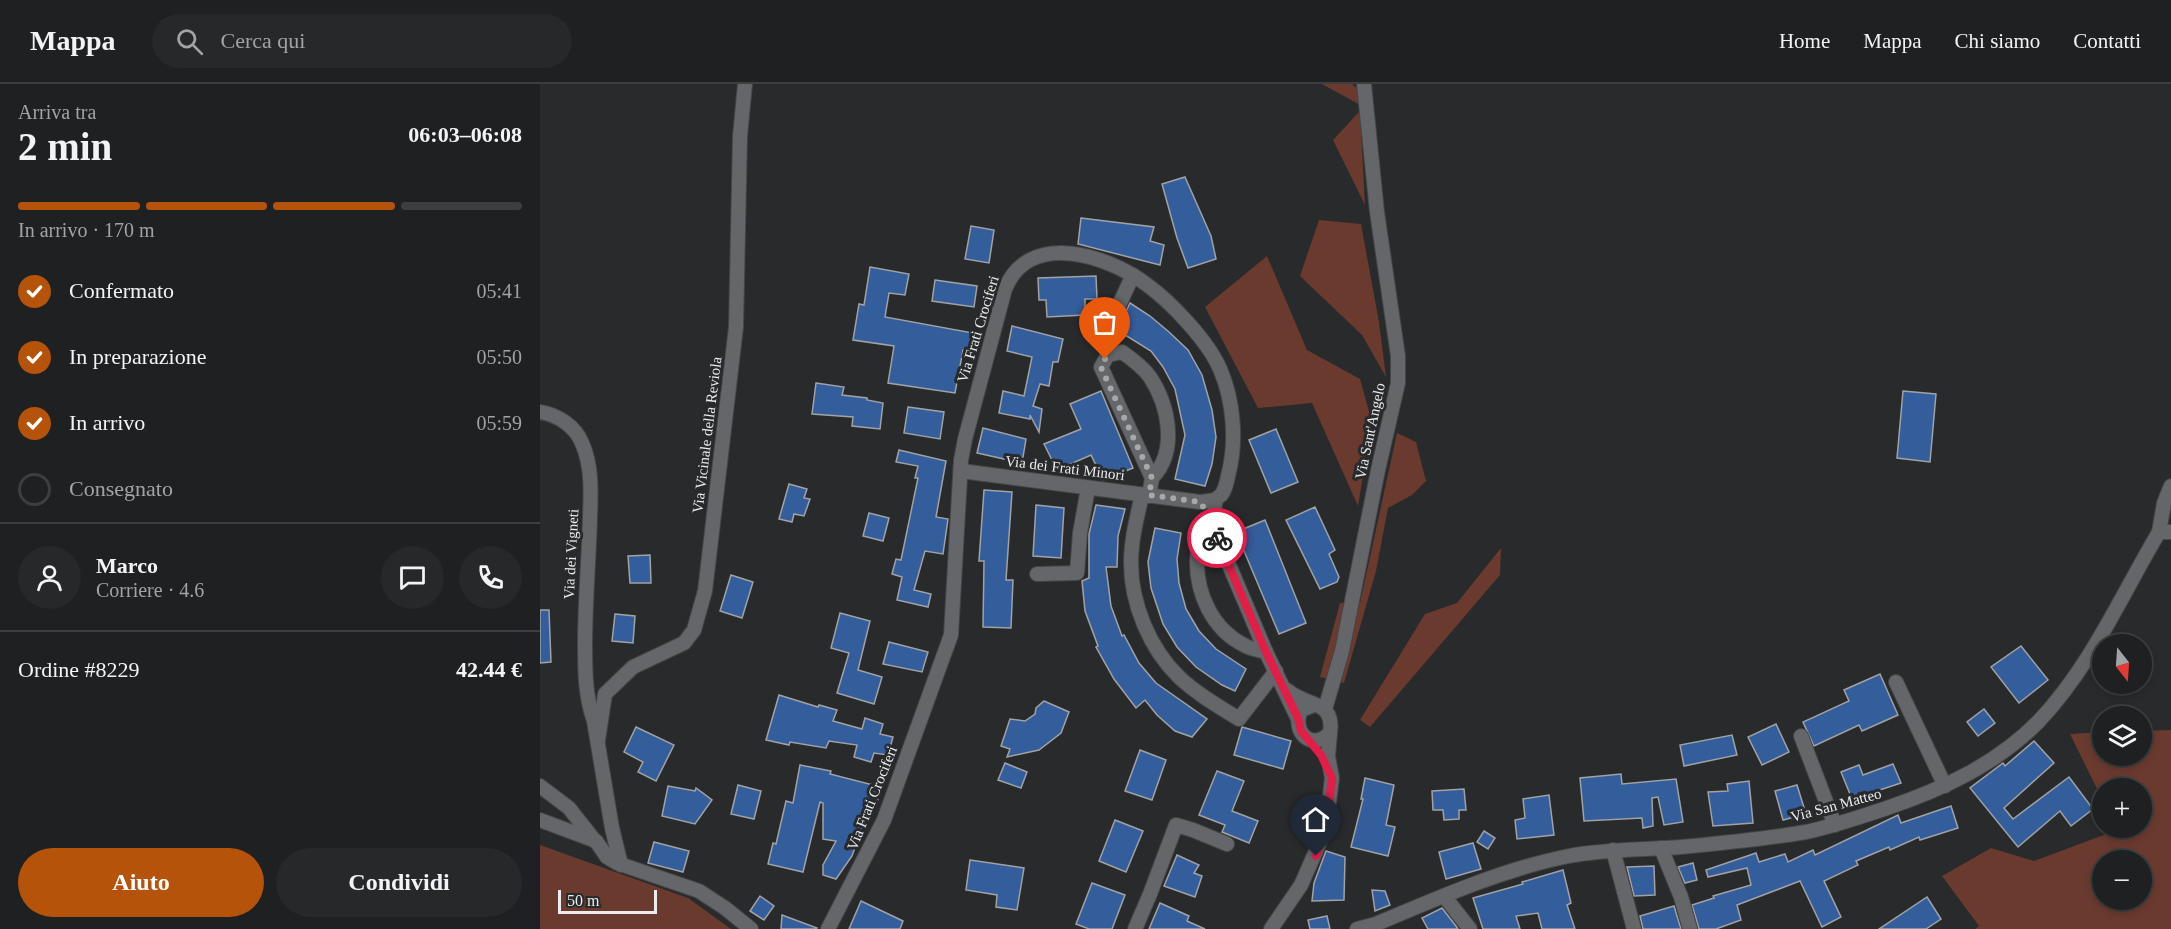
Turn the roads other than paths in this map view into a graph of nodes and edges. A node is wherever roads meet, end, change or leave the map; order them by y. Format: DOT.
graph roads {
  1 [pos="745,84"];
  2 [pos="1364,84"];
  3 [pos="1133,275"];
  4 [pos="1112,354"];
  5 [pos="540,412"];
  6 [pos="961,471"];
  7 [pos="1152,478"];
  8 [pos="2171,486"];
  9 [pos="1088,488"];
  10 [pos="1146,495"];
  11 [pos="1216,500"];
  12 [pos="1200,502"];
  13 [pos="1213,527"];
  14 [pos="2165,532"];
  15 [pos="1037,574"];
  16 [pos="1266,652"];
  17 [pos="1276,671"];
  18 [pos="1896,682"];
  19 [pos="1283,686"];
  20 [pos="1320,707"];
  21 [pos="1298,718"];
  22 [pos="594,721"];
  23 [pos="1330,733"];
  24 [pos="1801,736"];
  25 [pos="598,740"];
  26 [pos="1310,740"];
  27 [pos="1332,778"];
  28 [pos="540,786"];
  29 [pos="1946,786"];
  30 [pos="540,820"];
  31 [pos="1834,825"];
  32 [pos="596,841"];
  33 [pos="1227,844"];
  34 [pos="1661,848"];
  35 [pos="1613,850"];
  36 [pos="621,865"];
  37 [pos="1444,896"];
  38 [pos="751,929"];
  39 [pos="828,929"];
  40 [pos="1135,929"];
  41 [pos="1271,929"];
  42 [pos="1357,929"];
  43 [pos="1470,929"];
  44 [pos="1634,929"];
  45 [pos="1690,929"];
  1 -- 25 [label="street, Via Vicinale della Reviola"];
  2 -- 20 [label="street, Via Sant'Angelo"];
  3 -- 4 [label="street"];
  3 -- 6 [label="street, Via Frati Crociferi"];
  3 -- 11 [label="street, Via Frati Crociferi"];
  4 -- 7 [label="street"];
  4 -- 7 [label="street"];
  5 -- 22 [label="street, Via dei Vigneti"];
  6 -- 9 [label="street, Via dei Frati Minori"];
  6 -- 39 [label="street, Via Frati Crociferi"];
  7 -- 10 [label="street"];
  8 -- 14 [label="street"];
  9 -- 10 [label="street, Via dei Frati Minori"];
  9 -- 15 [label="street"];
  10 -- 12 [label="street, Via dei Frati Minori"];
  10 -- 17 [label="street"];
  11 -- 12 [label="street, Via dei Frati Minori"];
  11 -- 13 [label="street, Via Frati Crociferi"];
  12 -- 13 [label="street"];
  13 -- 16 [label="street, Via Frati Crociferi"];
  13 -- 16 [label="street"];
  14 -- 29 [label="street, Via San Matteo"];
  16 -- 17 [label="street, Via Frati Crociferi"];
  17 -- 19 [label="street, Via Frati Crociferi"];
  18 -- 29 [label="street"];
  19 -- 20 [label="street"];
  19 -- 21 [label="street, Via Frati Crociferi"];
  20 -- 21 [label="street"];
  20 -- 23 [label="street, Via Sant'Angelo"];
  21 -- 26 [label="street"];
  22 -- 25 [label="street, Via Vicinale della Reviola"];
  23 -- 26 [label="street"];
  23 -- 27 [label="street, Via Sant'Angelo"];
  24 -- 31 [label="street"];
  25 -- 36 [label="street, Via Vicinale della Reviola"];
  26 -- 27 [label="street"];
  27 -- 41 [label="street, Via Sant'Angelo"];
  28 -- 32 [label="street"];
  29 -- 31 [label="street, Via San Matteo"];
  30 -- 32 [label="street"];
  31 -- 34 [label="street, Via San Matteo"];
  32 -- 36 [label="street"];
  33 -- 40 [label="street"];
  34 -- 35 [label="street, Via San Matteo"];
  34 -- 45 [label="street"];
  35 -- 37 [label="street, Via San Matteo"];
  35 -- 44 [label="street"];
  36 -- 38 [label="street"];
  37 -- 42 [label="street, Via San Matteo"];
  37 -- 43 [label="street"];
}
